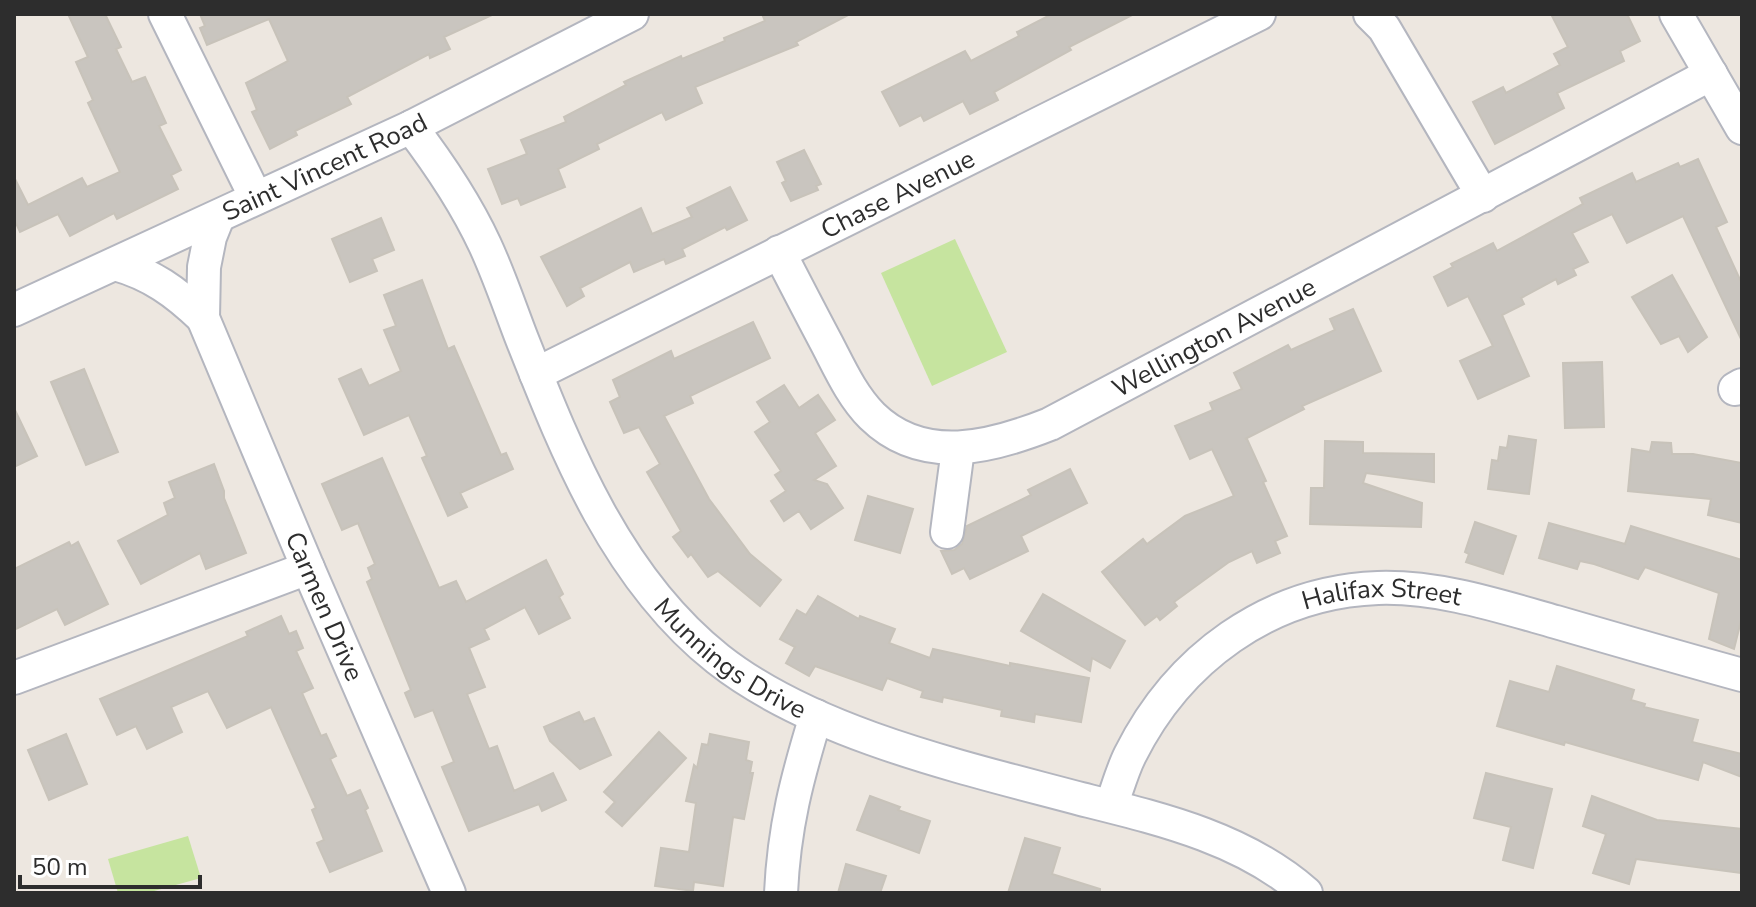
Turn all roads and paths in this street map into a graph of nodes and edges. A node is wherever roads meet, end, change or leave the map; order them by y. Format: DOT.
graph roads {
  1 [pos="165,14"];
  2 [pos="632,14"];
  3 [pos="1259,14"];
  4 [pos="1370,14"];
  5 [pos="1676,14"];
  6 [pos="1711,74"];
  7 [pos="411,127"];
  8 [pos="1742,128"];
  9 [pos="1483,196"];
  10 [pos="256,198"];
  11 [pos="218,217"];
  12 [pos="779,252"];
  13 [pos="115,264"];
  14 [pos="14,310"];
  15 [pos="203,318"];
  16 [pos="536,374"];
  17 [pos="958,449"];
  18 [pos="947,532"];
  19 [pos="308,568"];
  20 [pos="1742,675"];
  21 [pos="14,678"];
  22 [pos="816,716"];
  23 [pos="1111,806"];
  24 [pos="449,893"];
  25 [pos="781,893"];
  26 [pos="1306,893"];
  1 -- 10 [label="street"];
  2 -- 7 [label="street, Saint Vincent Road"];
  3 -- 12 [label="street, Chase Avenue"];
  4 -- 9 [label="street"];
  5 -- 6 [label="street"];
  6 -- 8 [label="street"];
  6 -- 9 [label="street, Wellington Avenue"];
  7 -- 10 [label="street, Saint Vincent Road"];
  7 -- 16 [label="street, Munnings Drive"];
  9 -- 17 [label="street, Wellington Avenue"];
  10 -- 11 [label="street, Saint Vincent Road"];
  11 -- 13 [label="street, Saint Vincent Road"];
  11 -- 15 [label="street, Carmen Drive"];
  12 -- 16 [label="street, Chase Avenue"];
  12 -- 17 [label="street, Wellington Avenue"];
  13 -- 14 [label="street, Saint Vincent Road"];
  13 -- 15 [label="street, Carmen Drive"];
  15 -- 19 [label="street, Carmen Drive"];
  16 -- 22 [label="street, Munnings Drive"];
  17 -- 18 [label="street"];
  19 -- 21 [label="street"];
  19 -- 24 [label="street, Carmen Drive"];
  20 -- 23 [label="street, Halifax Street"];
  22 -- 23 [label="street, Munnings Drive"];
  22 -- 25 [label="street"];
  23 -- 26 [label="street, Munnings Drive"];
}
